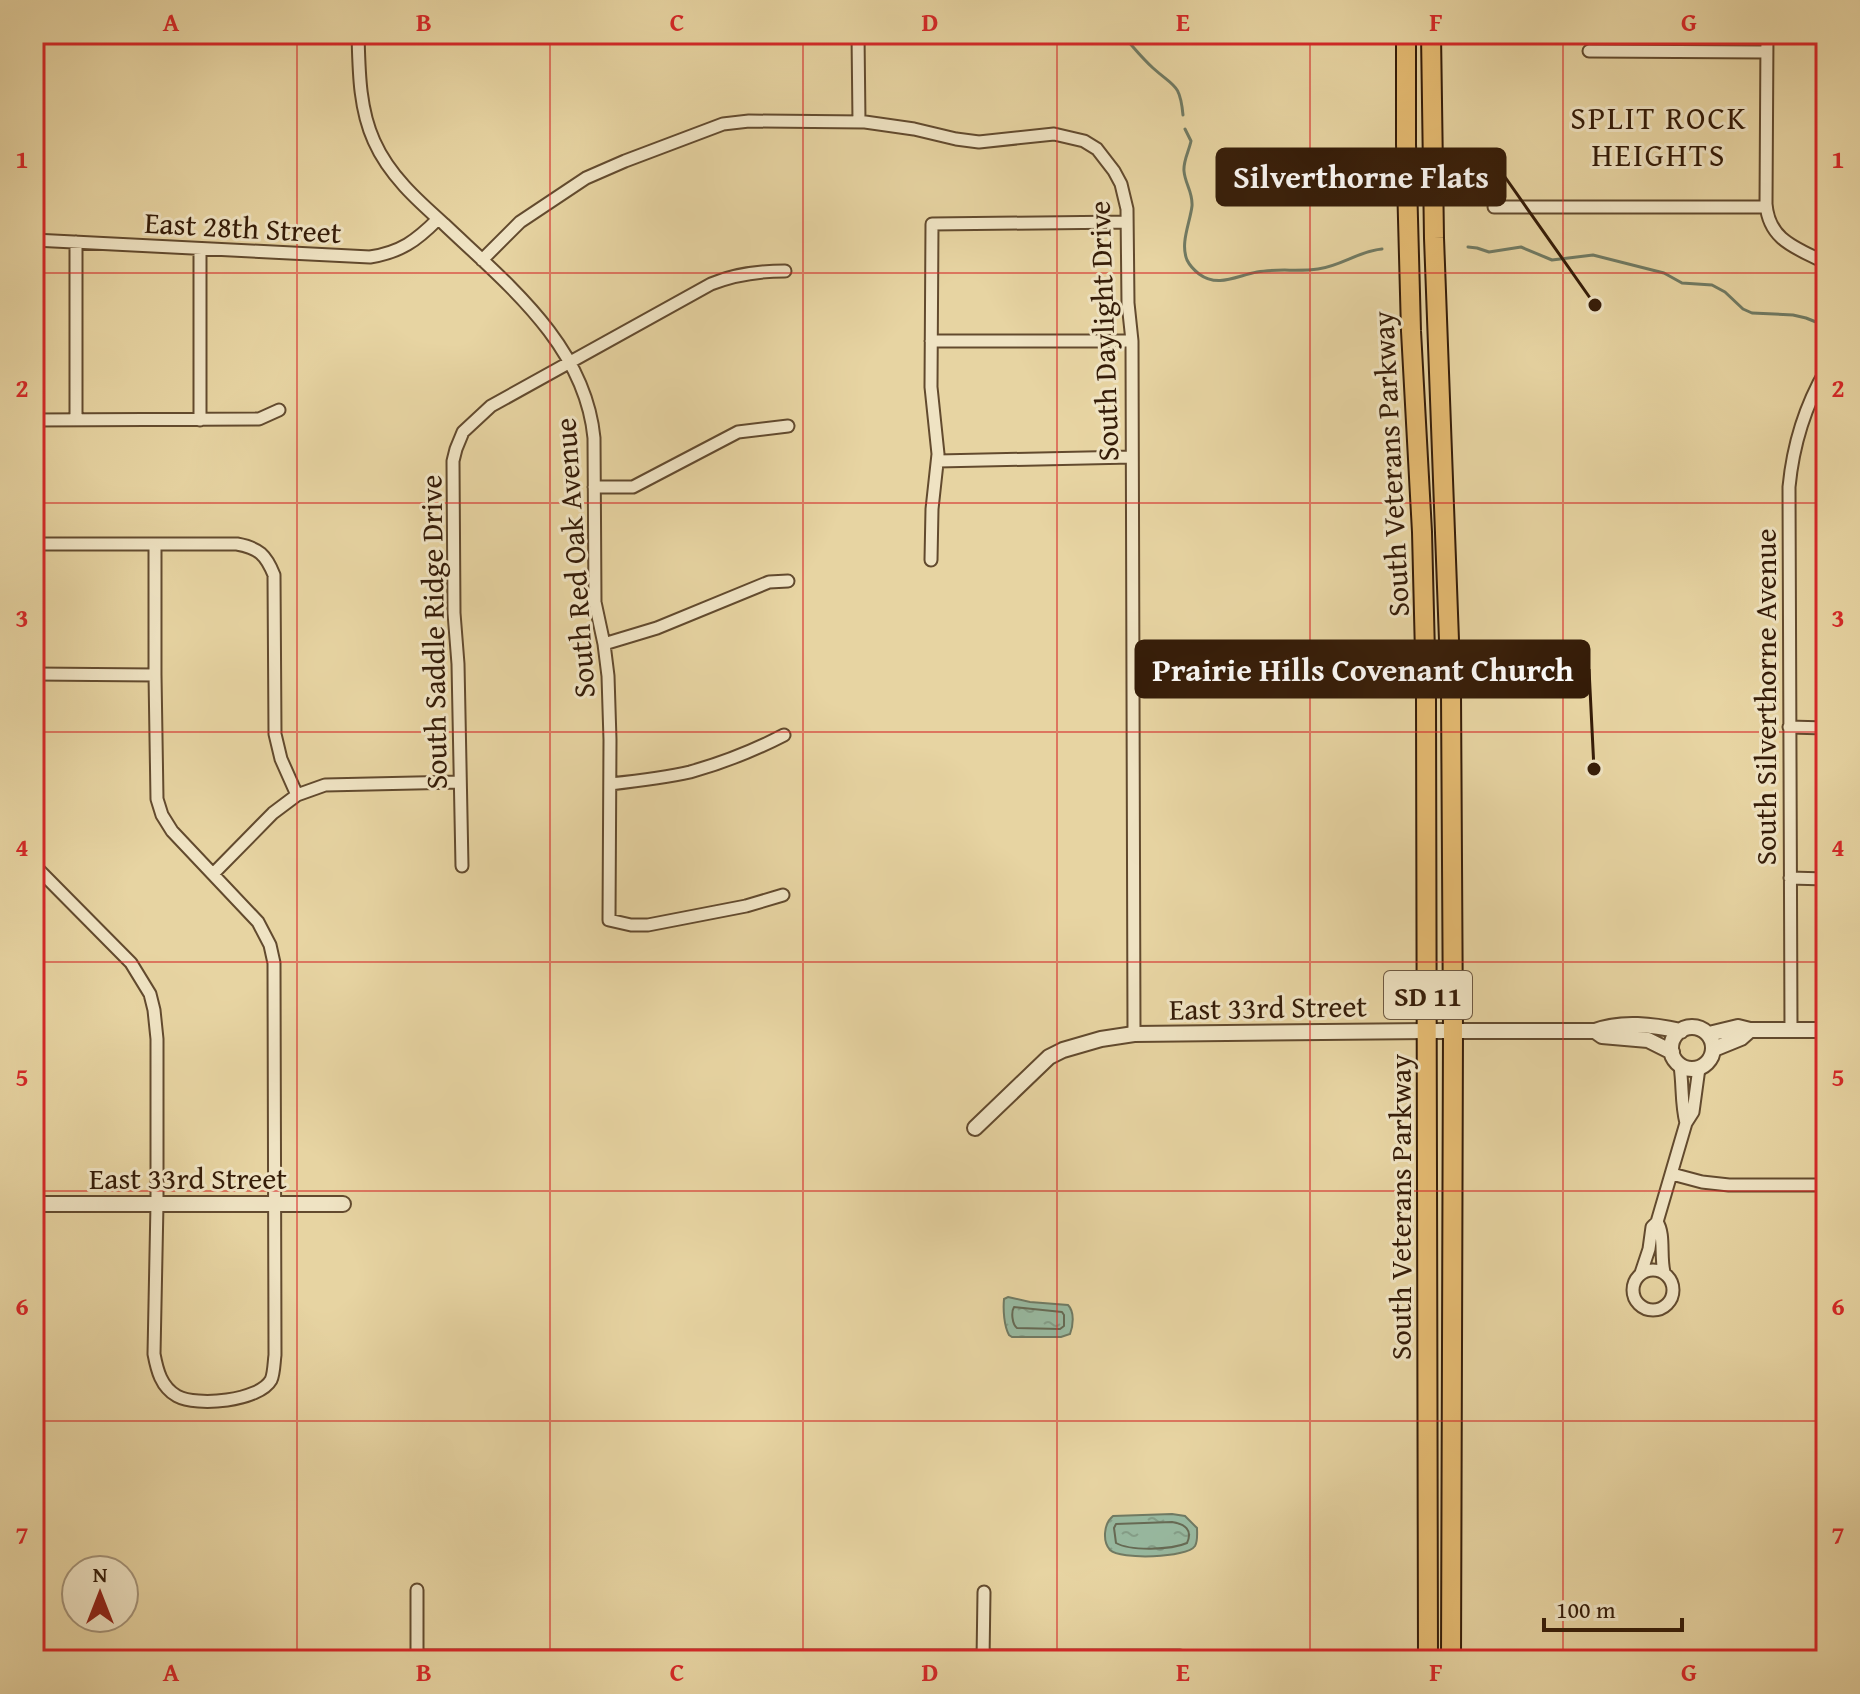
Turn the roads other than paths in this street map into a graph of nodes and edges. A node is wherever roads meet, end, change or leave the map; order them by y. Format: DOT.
graph roads {
  1 [pos="358,34"];
  2 [pos="858,34"];
  3 [pos="1406,34"];
  4 [pos="1431,34"];
  5 [pos="1767,34"];
  6 [pos="1589,51"];
  7 [pos="1766,52"];
  8 [pos="859,122"];
  9 [pos="1494,207"];
  10 [pos="1766,207"];
  11 [pos="438,219"];
  12 [pos="1127,222"];
  13 [pos="34,240"];
  14 [pos="76,242"];
  15 [pos="200,249"];
  16 [pos="482,260"];
  17 [pos="1826,263"];
  18 [pos="785,271"];
  19 [pos="931,341"];
  20 [pos="1132,341"];
  21 [pos="570,363"];
  22 [pos="1826,370"];
  23 [pos="279,410"];
  24 [pos="34,420"];
  25 [pos="76,420"];
  26 [pos="200,420"];
  27 [pos="788,426"];
  28 [pos="1132,457"];
  29 [pos="938,461"];
  30 [pos="594,487"];
  31 [pos="34,544"];
  32 [pos="155,544"];
  33 [pos="931,560"];
  34 [pos="788,581"];
  35 [pos="604,644"];
  36 [pos="34,674"];
  37 [pos="155,675"];
  38 [pos="1789,727"];
  39 [pos="1826,728"];
  40 [pos="784,735"];
  41 [pos="460,782"];
  42 [pos="610,784"];
  43 [pos="297,795"];
  44 [pos="34,865"];
  45 [pos="462,866"];
  46 [pos="213,874"];
  47 [pos="1790,878"];
  48 [pos="1826,879"];
  49 [pos="783,895"];
  50 [pos="1750,1030"];
  51 [pos="1791,1030"];
  52 [pos="1826,1030"];
  53 [pos="1428,1031"];
  54 [pos="1453,1031"];
  55 [pos="1595,1031"];
  56 [pos="1681,1031"];
  57 [pos="1134,1034"];
  58 [pos="1709,1034"];
  59 [pos="1714,1049"];
  60 [pos="1672,1052"];
  61 [pos="34,1062"];
  62 [pos="1680,1066"];
  63 [pos="1699,1068"];
  64 [pos="1686,1123"];
  65 [pos="975,1128"];
  66 [pos="1672,1174"];
  67 [pos="1826,1185"];
  68 [pos="35,1204"];
  69 [pos="157,1204"];
  70 [pos="275,1204"];
  71 [pos="343,1204"];
  72 [pos="1657,1222"];
  73 [pos="1664,1272"];
  74 [pos="1641,1273"];
  75 [pos="417,1590"];
  76 [pos="984,1592"];
  77 [pos="1180,1656"];
  78 [pos="417,1658"];
  79 [pos="554,1658"];
  80 [pos="692,1658"];
  81 [pos="830,1658"];
  82 [pos="983,1658"];
  83 [pos="1428,1660"];
  84 [pos="1451,1660"];
  1 -- 11 [label="street, South Red Oak Avenue"];
  2 -- 8 [label="street"];
  3 -- 53 [label="highway, South Veterans Parkway / SD 11"];
  4 -- 54 [label="highway, South Veterans Parkway / SD 11"];
  5 -- 7 [label="street"];
  6 -- 7 [label="street"];
  7 -- 10 [label="street"];
  8 -- 12 [label="street, South Daylight Drive"];
  8 -- 16 [label="street, South Daylight Drive"];
  9 -- 10 [label="street"];
  10 -- 17 [label="street"];
  11 -- 15 [label="street, East 28th Street"];
  11 -- 16 [label="street, South Red Oak Avenue"];
  12 -- 19 [label="street"];
  12 -- 20 [label="street, South Daylight Drive"];
  13 -- 14 [label="street, East 28th Street"];
  14 -- 15 [label="street, East 28th Street"];
  14 -- 25 [label="street"];
  15 -- 26 [label="street"];
  16 -- 21 [label="street, South Red Oak Avenue"];
  18 -- 21 [label="street, South Saddle Ridge Drive"];
  19 -- 20 [label="street"];
  19 -- 29 [label="street"];
  20 -- 28 [label="street, South Daylight Drive"];
  21 -- 30 [label="street, South Red Oak Avenue"];
  21 -- 41 [label="street, South Saddle Ridge Drive"];
  22 -- 38 [label="street, South Silverthorne Avenue"];
  23 -- 26 [label="street"];
  24 -- 25 [label="street"];
  25 -- 26 [label="street"];
  27 -- 30 [label="street"];
  28 -- 29 [label="street"];
  28 -- 57 [label="street, South Daylight Drive"];
  29 -- 33 [label="street"];
  30 -- 35 [label="street, South Red Oak Avenue"];
  31 -- 32 [label="street"];
  32 -- 37 [label="street"];
  32 -- 43 [label="street"];
  34 -- 35 [label="street"];
  35 -- 42 [label="street, South Red Oak Avenue"];
  36 -- 37 [label="street"];
  37 -- 46 [label="street"];
  38 -- 39 [label="street"];
  38 -- 47 [label="street, South Silverthorne Avenue"];
  40 -- 42 [label="street"];
  41 -- 43 [label="street"];
  41 -- 45 [label="street, South Saddle Ridge Drive"];
  42 -- 49 [label="street, South Red Oak Avenue"];
  43 -- 46 [label="street"];
  44 -- 69 [label="street"];
  46 -- 70 [label="street"];
  47 -- 48 [label="street"];
  47 -- 51 [label="street, South Silverthorne Avenue"];
  50 -- 51 [label="street, East 33rd Street"];
  50 -- 58 [label="street, East 33rd Street"];
  50 -- 59 [label="street, East 33rd Street"];
  51 -- 52 [label="street, East 33rd Street"];
  53 -- 54 [label="street, East 33rd Street"];
  53 -- 57 [label="street, East 33rd Street"];
  53 -- 83 [label="highway, South Veterans Parkway / SD 11"];
  54 -- 55 [label="street, East 33rd Street"];
  54 -- 84 [label="highway, South Veterans Parkway / SD 11"];
  55 -- 56 [label="street, East 33rd Street"];
  55 -- 60 [label="street, East 33rd Street"];
  56 -- 58 [label="street, East 33rd Street"];
  56 -- 60 [label="street"];
  57 -- 65 [label="street, East 33rd Street"];
  58 -- 59 [label="street"];
  59 -- 63 [label="street, East 33rd Street"];
  60 -- 62 [label="street"];
  61 -- 68 [label="street"];
  62 -- 63 [label="street"];
  62 -- 64 [label="street"];
  63 -- 64 [label="street"];
  64 -- 66 [label="street"];
  66 -- 67 [label="street"];
  66 -- 72 [label="street"];
  68 -- 69 [label="street, East 33rd Street"];
  69 -- 70 [label="street, East 33rd Street"];
  69 -- 70 [label="street"];
  70 -- 71 [label="street, East 33rd Street"];
  72 -- 73 [label="street"];
  72 -- 74 [label="street"];
  73 -- 74 [label="street"];
  73 -- 74 [label="street"];
  75 -- 78 [label="street"];
  76 -- 82 [label="street"];
  77 -- 82 [label="street"];
  78 -- 79 [label="street"];
  79 -- 80 [label="street"];
  80 -- 81 [label="street"];
  81 -- 82 [label="street"];
}
